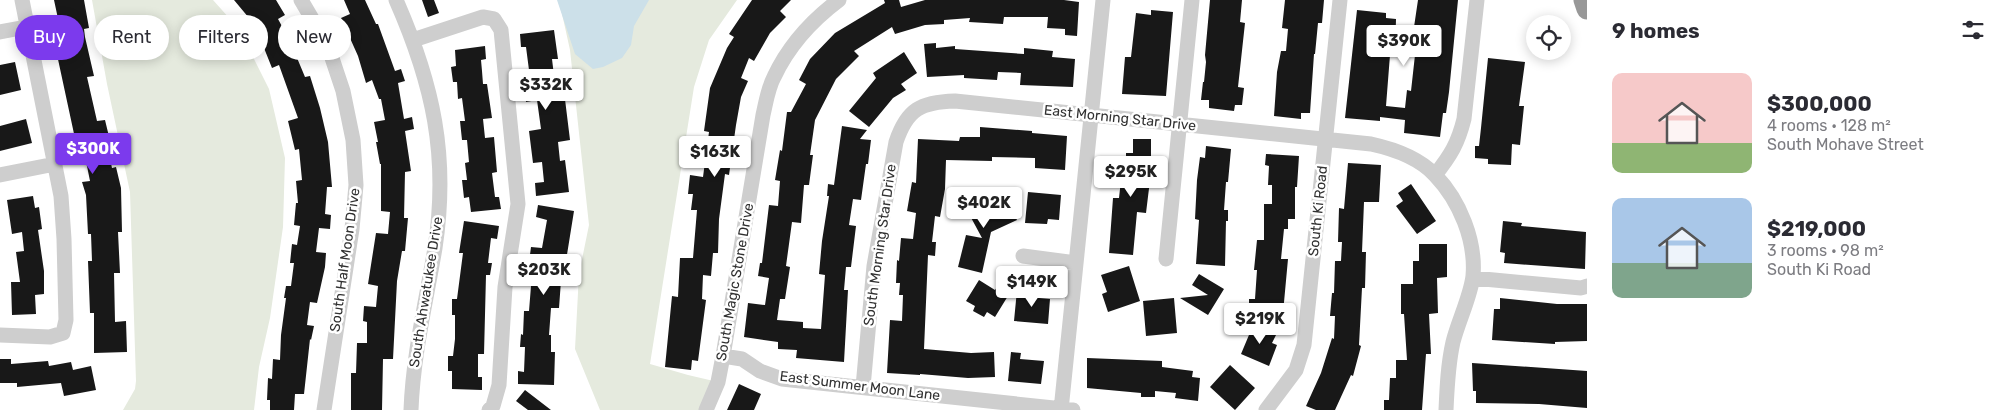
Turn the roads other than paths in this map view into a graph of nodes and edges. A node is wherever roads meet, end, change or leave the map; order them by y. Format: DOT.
graph roads {
  1 [pos="22,0"];
  2 [pos="301,0"];
  3 [pos="396,0"];
  4 [pos="839,0"];
  5 [pos="1103,0"];
  6 [pos="1192,0"];
  7 [pos="1340,0"];
  8 [pos="1476,0"];
  9 [pos="1584,0"];
  10 [pos="1587,9"];
  11 [pos="24,15"];
  12 [pos="15,29"];
  13 [pos="0,32"];
  14 [pos="414,40"];
  15 [pos="33,60"];
  16 [pos="916,109"];
  17 [pos="1092,115"];
  18 [pos="1180,123"];
  19 [pos="1326,139"];
  20 [pos="55,164"];
  21 [pos="0,174"];
  22 [pos="1435,175"];
  23 [pos="1024,256"];
  24 [pos="1166,260"];
  25 [pos="1076,263"];
  26 [pos="1473,278"];
  27 [pos="1587,286"];
  28 [pos="0,336"];
  29 [pos="723,356"];
  30 [pos="863,386"];
  31 [pos="324,410"];
  32 [pos="411,410"];
  33 [pos="489,410"];
  34 [pos="706,410"];
  35 [pos="1065,410"];
  36 [pos="1266,410"];
  37 [pos="1446,410"];
  1 -- 11 [label="street"];
  2 -- 31 [label="street, South Half Moon Drive"];
  3 -- 14 [label="street, South Ahwatukee Drive"];
  4 -- 29 [label="street, South Magic Stone Drive"];
  5 -- 17 [label="street"];
  6 -- 18 [label="street"];
  7 -- 19 [label="street, South Ki Road"];
  8 -- 22 [label="street"];
  9 -- 10 [label="highway"];
  12 -- 13 [label="street"];
  14 -- 32 [label="street, South Ahwatukee Drive"];
  14 -- 33 [label="street"];
  15 -- 20 [label="street"];
  16 -- 17 [label="street, East Morning Star Drive"];
  16 -- 30 [label="street, South Morning Star Drive"];
  17 -- 18 [label="street, East Morning Star Drive"];
  17 -- 25 [label="street"];
  18 -- 19 [label="street, East Morning Star Drive"];
  18 -- 24 [label="street"];
  19 -- 22 [label="street, East Morning Star Drive"];
  19 -- 36 [label="street, South Ki Road"];
  20 -- 21 [label="street"];
  20 -- 28 [label="street"];
  22 -- 26 [label="street, East Morning Star Drive"];
  23 -- 25 [label="street"];
  25 -- 35 [label="street"];
  26 -- 27 [label="street"];
  26 -- 37 [label="street, East Morning Star Drive"];
  29 -- 30 [label="street, East Summer Moon Lane"];
  29 -- 34 [label="street, South Magic Stone Drive"];
  30 -- 35 [label="street, East Summer Moon Lane"];
}
